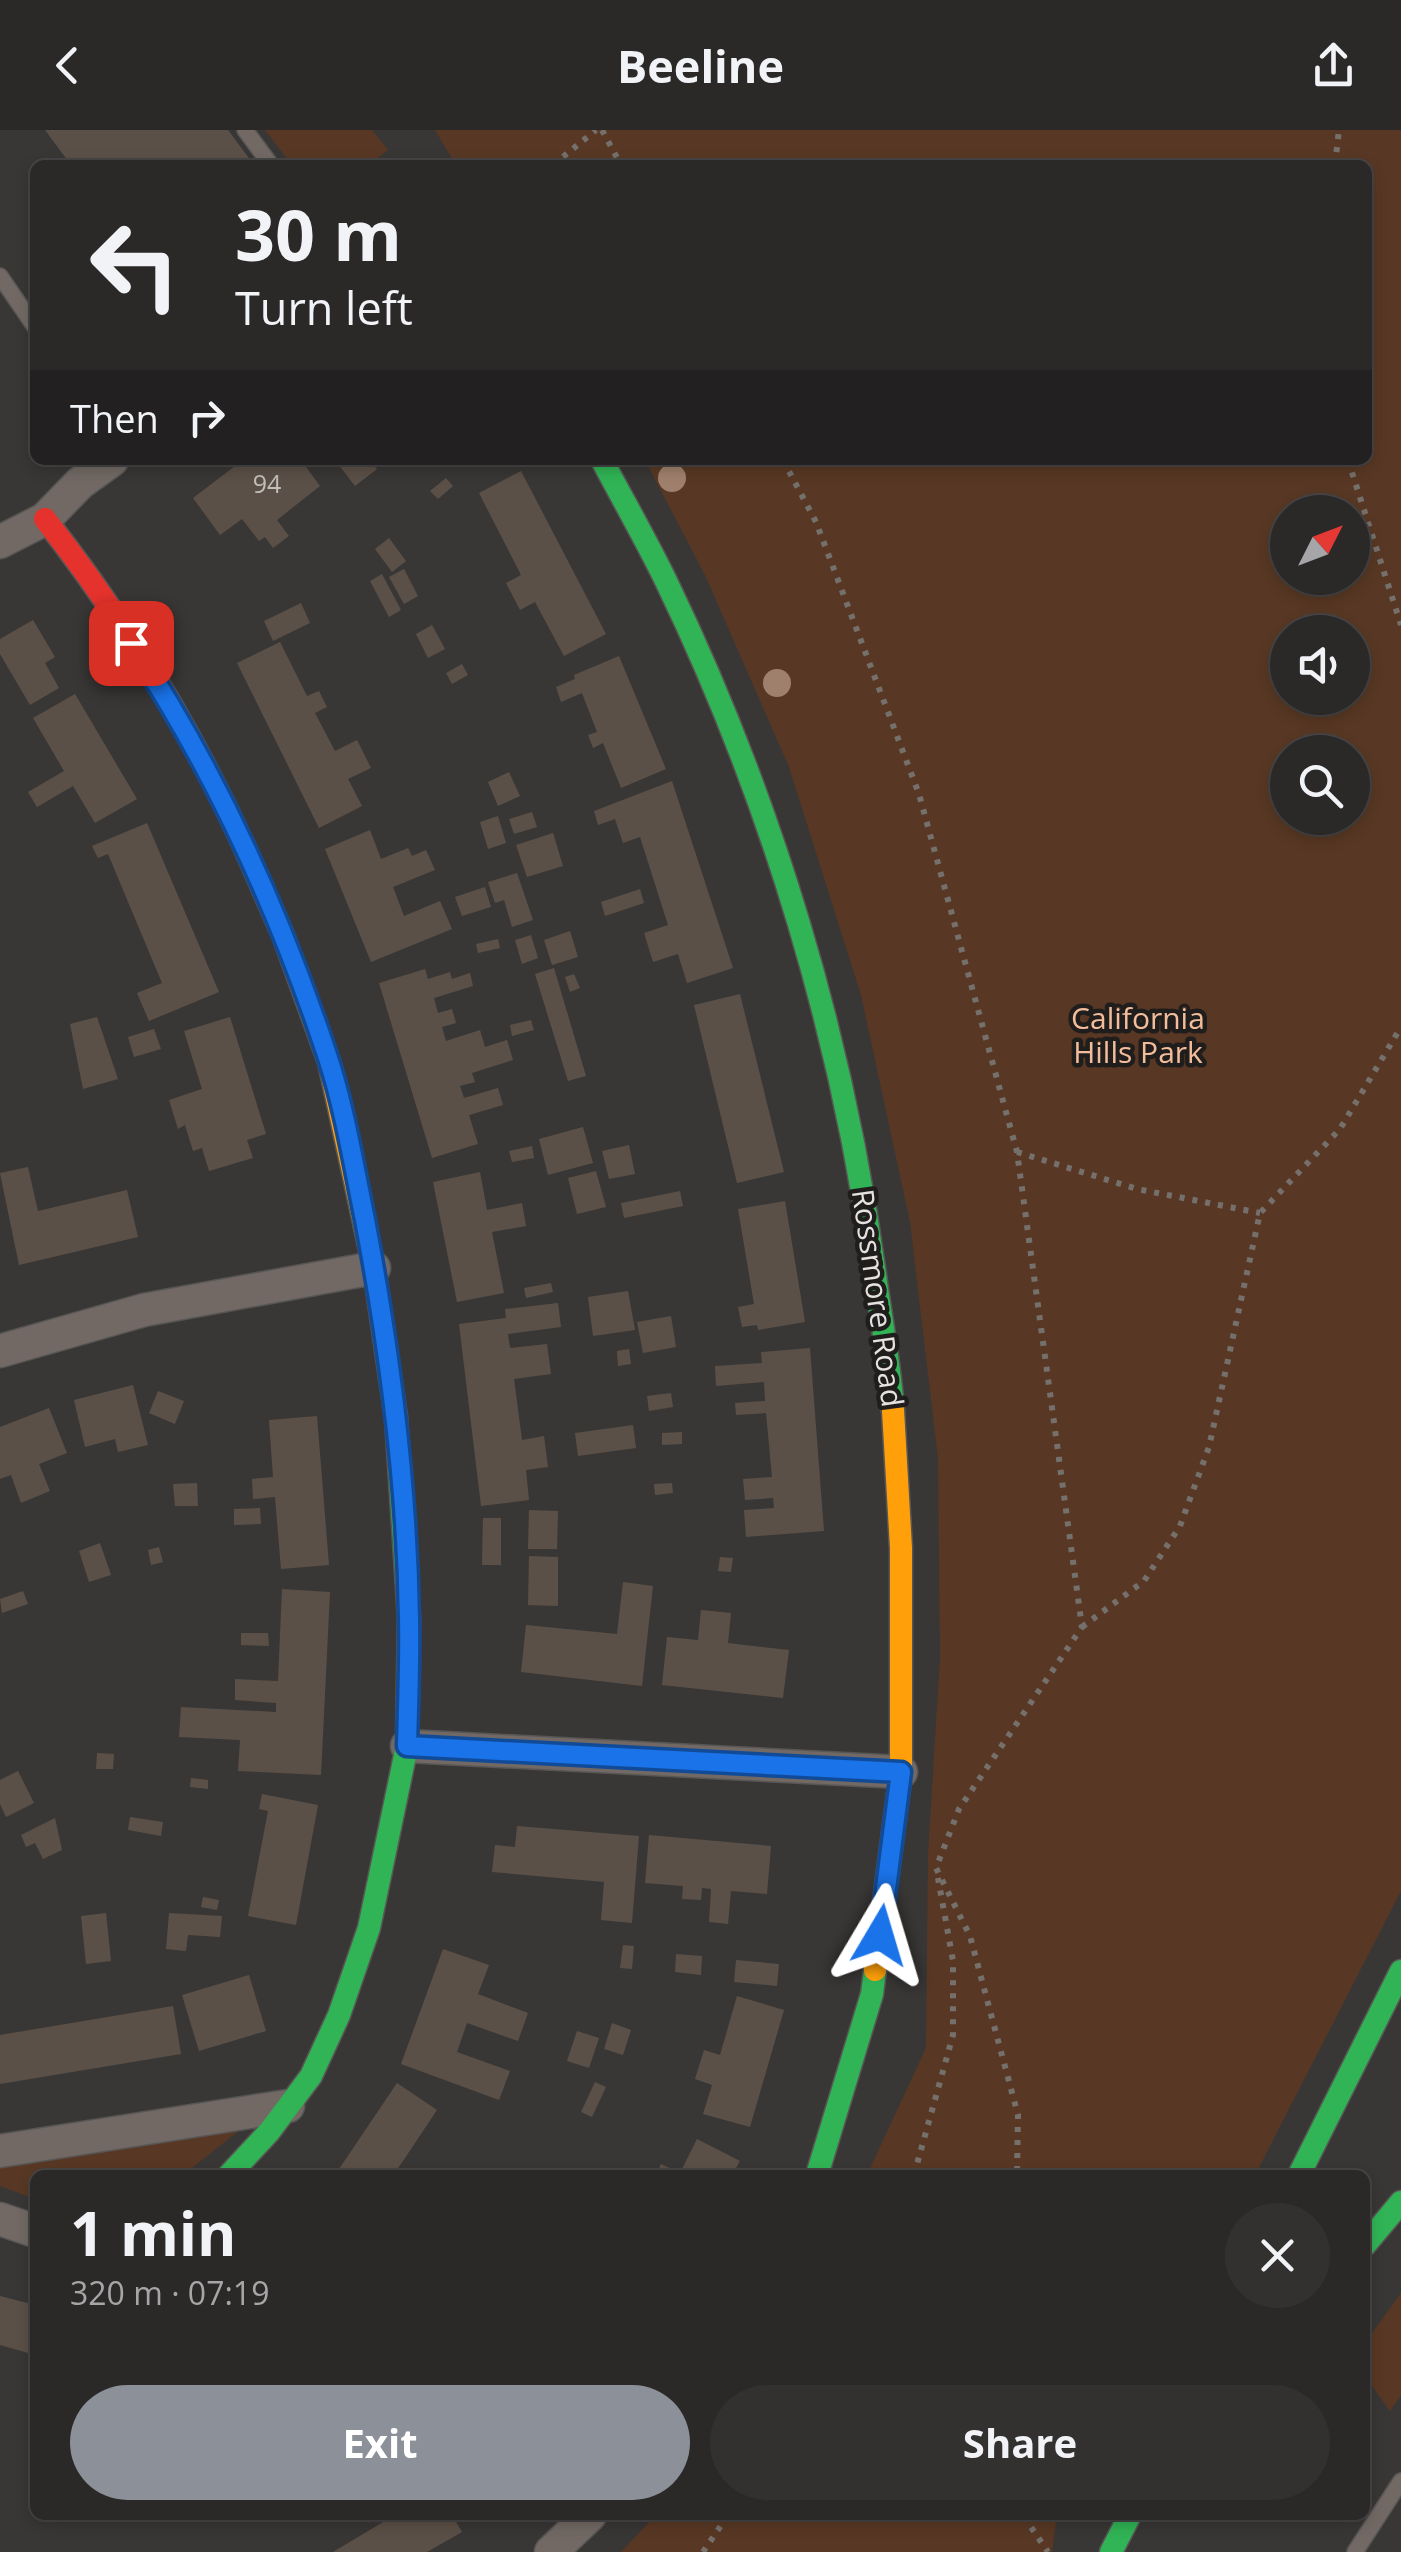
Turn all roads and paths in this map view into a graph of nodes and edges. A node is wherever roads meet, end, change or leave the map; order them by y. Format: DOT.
graph roads {
  1 [pos="245,130"];
  2 [pos="599,130"];
  3 [pos="1339,130"];
  4 [pos="267,160"];
  5 [pos="560,160"];
  6 [pos="618,160"];
  7 [pos="1336,160"];
  8 [pos="0,276"];
  9 [pos="30,320"];
  10 [pos="105,465"];
  11 [pos="605,465"];
  12 [pos="785,465"];
  13 [pos="1350,465"];
  14 [pos="45,519"];
  15 [pos="0,542"];
  16 [pos="1401,625"];
  17 [pos="1401,1028"];
  18 [pos="1017,1152"];
  19 [pos="1260,1213"];
  20 [pos="374,1268"];
  21 [pos="0,1351"];
  22 [pos="1082,1627"];
  23 [pos="407,1746"];
  24 [pos="901,1772"];
  25 [pos="889,1862"];
  26 [pos="936,1868"];
  27 [pos="1401,1971"];
  28 [pos="288,2106"];
  29 [pos="0,2151"];
  30 [pos="233,2170"];
  31 [pos="819,2170"];
  32 [pos="915,2170"];
  33 [pos="1017,2170"];
  34 [pos="1302,2170"];
  35 [pos="1401,2202"];
  36 [pos="0,2219"];
  37 [pos="30,2229"];
  38 [pos="1370,2239"];
  39 [pos="1401,2481"];
  40 [pos="585,2520"];
  41 [pos="725,2520"];
  42 [pos="1029,2520"];
  43 [pos="551,2552"];
  44 [pos="703,2552"];
  45 [pos="1048,2552"];
  46 [pos="1354,2552"];
  1 -- 4 [label="lane"];
  2 -- 5 [label="path"];
  2 -- 6 [label="path"];
  3 -- 7 [label="path"];
  8 -- 9 [label="lane"];
  10 -- 14 [label="street"];
  11 -- 24 [label="street, Rossmore Road"];
  12 -- 18 [label="path"];
  13 -- 16 [label="path"];
  14 -- 15 [label="street"];
  14 -- 20 [label="street"];
  17 -- 19 [label="path"];
  18 -- 19 [label="path"];
  18 -- 22 [label="path"];
  19 -- 22 [label="path"];
  20 -- 21 [label="street"];
  20 -- 23 [label="street"];
  22 -- 26 [label="path"];
  23 -- 24 [label="street"];
  23 -- 28 [label="street"];
  24 -- 25 [label="street, Rossmore Road"];
  25 -- 26 [label="path"];
  25 -- 31 [label="street, Rossmore Road"];
  26 -- 32 [label="path"];
  26 -- 33 [label="path"];
  27 -- 34 [label="street"];
  28 -- 29 [label="street"];
  28 -- 30 [label="street"];
  35 -- 38 [label="street"];
  36 -- 37 [label="street"];
  39 -- 46 [label="lane"];
  40 -- 43 [label="street"];
  41 -- 44 [label="path"];
  42 -- 45 [label="path"];
}
